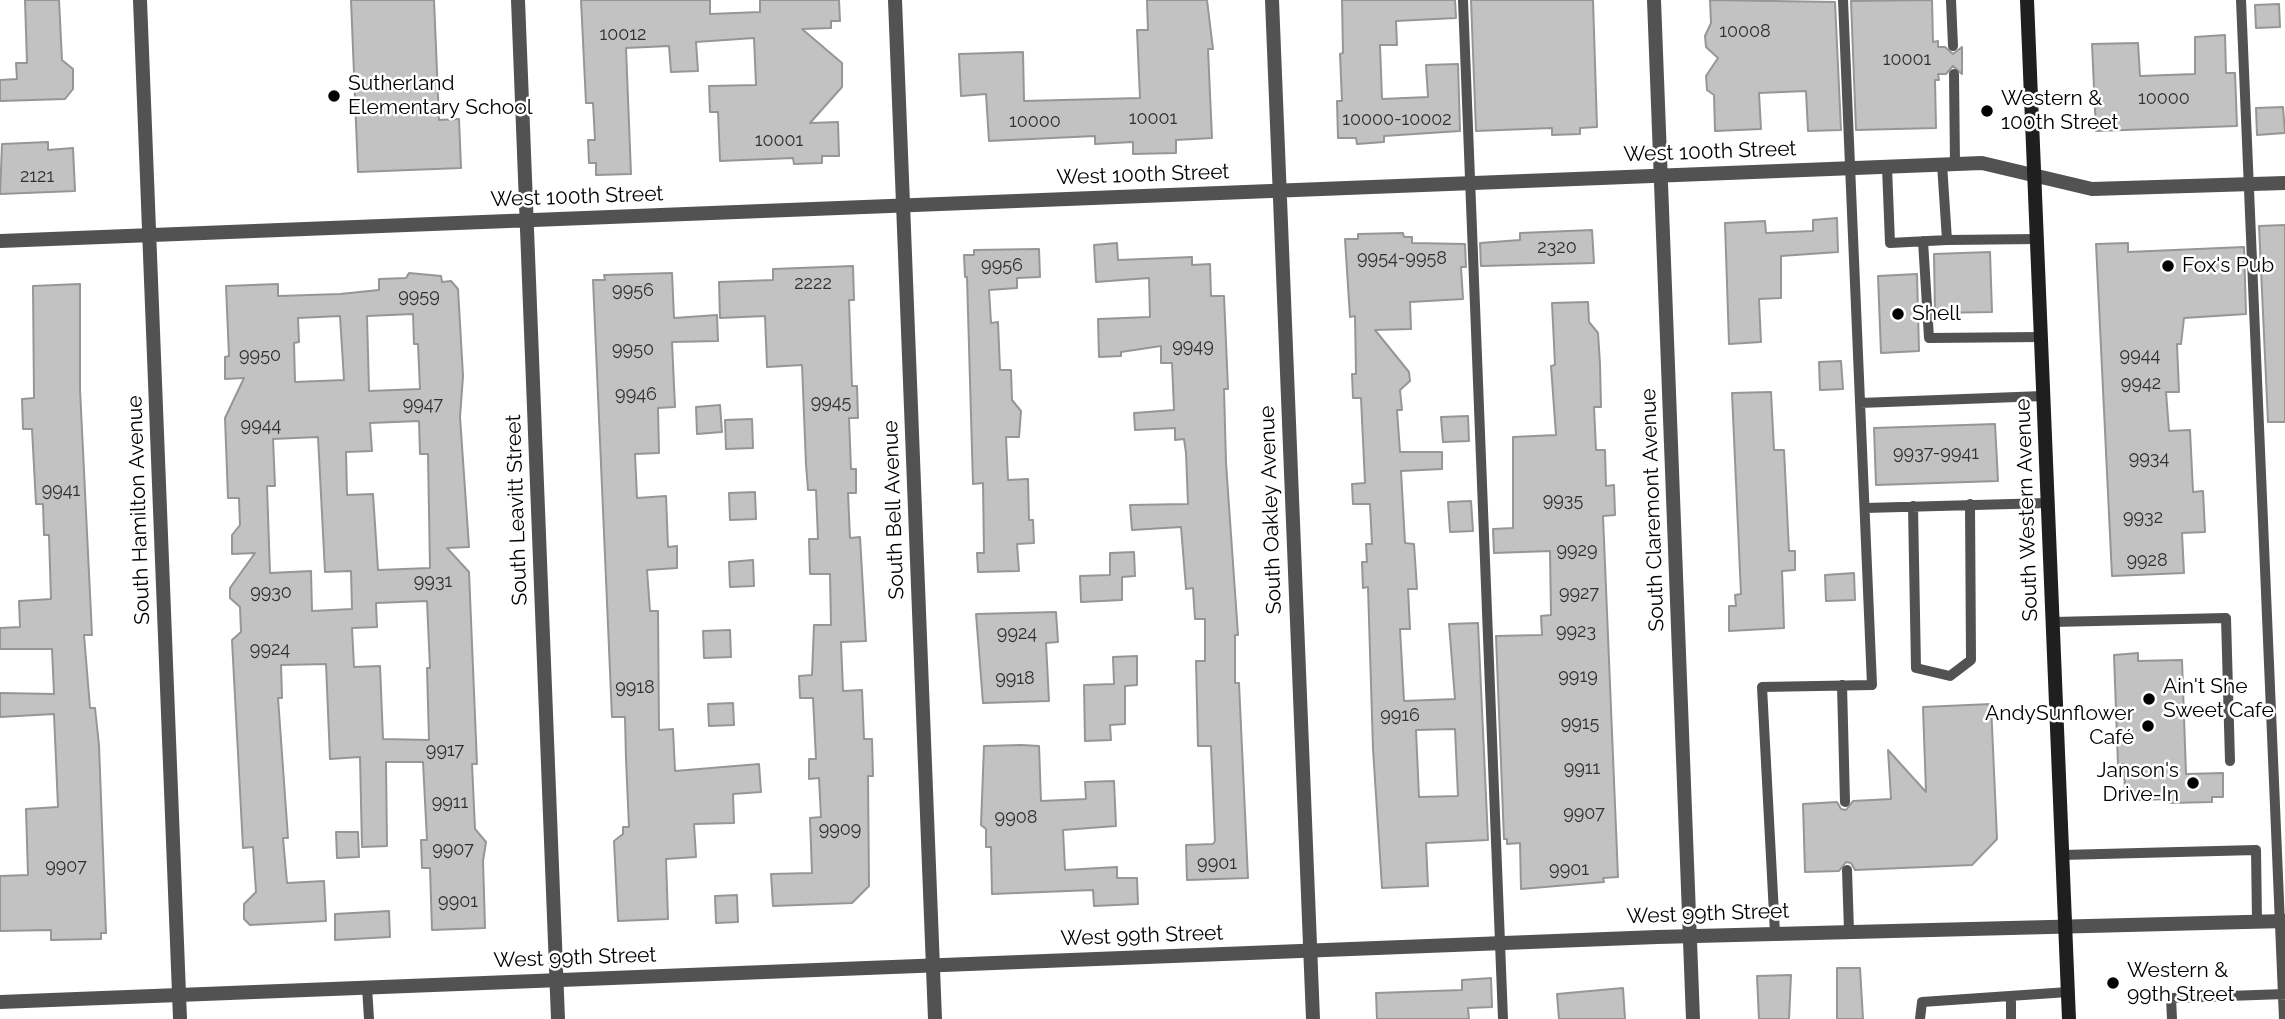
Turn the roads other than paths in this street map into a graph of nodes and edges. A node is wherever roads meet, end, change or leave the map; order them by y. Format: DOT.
graph roads {
  1 [pos="140,0"];
  2 [pos="518,0"];
  3 [pos="895,0"];
  4 [pos="1272,0"];
  5 [pos="1463,0"];
  6 [pos="1654,0"];
  7 [pos="1843,0"];
  8 [pos="1951,0"];
  9 [pos="2027,0"];
  10 [pos="2241,0"];
  11 [pos="1953,46"];
  12 [pos="1954,74"];
  13 [pos="1949,164"];
  14 [pos="1887,167"];
  15 [pos="1850,168"];
  16 [pos="2034,174"];
  17 [pos="1661,176"];
  18 [pos="1470,183"];
  19 [pos="2285,183"];
  20 [pos="2248,184"];
  21 [pos="1280,191"];
  22 [pos="903,205"];
  23 [pos="527,220"];
  24 [pos="149,235"];
  25 [pos="2037,239"];
  26 [pos="1947,240"];
  27 [pos="0,241"];
  28 [pos="1923,241"];
  29 [pos="2041,337"];
  30 [pos="2043,396"];
  31 [pos="1860,403"];
  32 [pos="2048,503"];
  33 [pos="1970,504"];
  34 [pos="1913,506"];
  35 [pos="1865,508"];
  36 [pos="2053,622"];
  37 [pos="1842,685"];
  38 [pos="2230,761"];
  39 [pos="1845,802"];
  40 [pos="2062,855"];
  41 [pos="1847,870"];
  42 [pos="2257,921"];
  43 [pos="2283,921"];
  44 [pos="2065,925"];
  45 [pos="1849,931"];
  46 [pos="1775,933"];
  47 [pos="1690,936"];
  48 [pos="1500,943"];
  49 [pos="1310,951"];
  50 [pos="933,965"];
  51 [pos="557,979"];
  52 [pos="367,987"];
  53 [pos="2067,992"];
  54 [pos="2284,994"];
  55 [pos="179,996"];
  56 [pos="2011,997"];
  57 [pos="0,1002"];
  58 [pos="180,1019"];
  59 [pos="369,1019"];
  60 [pos="558,1019"];
  61 [pos="935,1019"];
  62 [pos="1313,1019"];
  63 [pos="1503,1019"];
  64 [pos="1693,1019"];
  65 [pos="1920,1019"];
  66 [pos="2011,1019"];
  67 [pos="2068,1019"];
  68 [pos="2172,1019"];
  69 [pos="2284,1019"];
  1 -- 24 [label="street, South Hamilton Avenue"];
  2 -- 23 [label="street, South Leavitt Street"];
  3 -- 22 [label="street, South Bell Avenue"];
  4 -- 21 [label="street, South Oakley Avenue"];
  5 -- 18 [label="lane"];
  6 -- 17 [label="street, South Claremont Avenue"];
  7 -- 15 [label="lane"];
  8 -- 11 [label="lane"];
  9 -- 16 [label="main road, South Western Avenue"];
  10 -- 20 [label="lane"];
  12 -- 13 [label="lane"];
  13 -- 14 [label="street, West 100th Street"];
  13 -- 16 [label="street, West 100th Street"];
  13 -- 26 [label="lane"];
  14 -- 15 [label="street, West 100th Street"];
  14 -- 28 [label="lane"];
  15 -- 17 [label="street, West 100th Street"];
  15 -- 31 [label="lane"];
  16 -- 20 [label="street, West 100th Street"];
  16 -- 25 [label="main road, South Western Avenue"];
  17 -- 18 [label="street, West 100th Street"];
  17 -- 47 [label="street, South Claremont Avenue"];
  18 -- 21 [label="street, West 100th Street"];
  18 -- 48 [label="lane"];
  19 -- 20 [label="street, West 100th Street"];
  20 -- 43 [label="lane"];
  21 -- 22 [label="street, West 100th Street"];
  21 -- 49 [label="street, South Oakley Avenue"];
  22 -- 23 [label="street, West 100th Street"];
  22 -- 50 [label="street, South Bell Avenue"];
  23 -- 24 [label="street, West 100th Street"];
  23 -- 51 [label="street, South Leavitt Street"];
  24 -- 27 [label="street, West 100th Street"];
  24 -- 55 [label="street, South Hamilton Avenue"];
  25 -- 26 [label="lane"];
  25 -- 29 [label="main road, South Western Avenue"];
  26 -- 28 [label="lane"];
  28 -- 29 [label="lane"];
  29 -- 30 [label="main road, South Western Avenue"];
  30 -- 31 [label="lane"];
  30 -- 32 [label="main road, South Western Avenue"];
  31 -- 35 [label="lane"];
  32 -- 33 [label="lane"];
  32 -- 36 [label="main road, South Western Avenue"];
  33 -- 34 [label="lane"];
  33 -- 34 [label="lane"];
  34 -- 35 [label="lane"];
  35 -- 37 [label="lane"];
  36 -- 38 [label="lane"];
  36 -- 40 [label="main road, South Western Avenue"];
  37 -- 39 [label="lane"];
  37 -- 46 [label="lane"];
  40 -- 42 [label="lane"];
  40 -- 44 [label="main road, South Western Avenue"];
  41 -- 45 [label="lane"];
  42 -- 43 [label="street, West 99th Street"];
  42 -- 44 [label="street, West 99th Street"];
  43 -- 54 [label="lane"];
  44 -- 45 [label="street, West 99th Street"];
  44 -- 53 [label="main road, South Western Avenue"];
  45 -- 46 [label="street, West 99th Street"];
  46 -- 47 [label="street, West 99th Street"];
  47 -- 48 [label="street, West 99th Street"];
  47 -- 64 [label="street, South Claremont Avenue"];
  48 -- 49 [label="street, West 99th Street"];
  48 -- 63 [label="lane"];
  49 -- 50 [label="street, West 99th Street"];
  49 -- 62 [label="street, South Oakley Avenue"];
  50 -- 51 [label="street, West 99th Street"];
  50 -- 61 [label="street, South Bell Avenue"];
  51 -- 52 [label="street, West 99th Street"];
  51 -- 60 [label="street, South Leavitt Street"];
  52 -- 55 [label="street, West 99th Street"];
  52 -- 59 [label="lane"];
  53 -- 56 [label="lane"];
  53 -- 67 [label="main road, South Western Avenue"];
  54 -- 68 [label="lane"];
  54 -- 69 [label="lane"];
  55 -- 57 [label="street, West 99th Street"];
  55 -- 58 [label="street, South Hamilton Avenue"];
  56 -- 65 [label="lane"];
  56 -- 66 [label="lane"];
}
